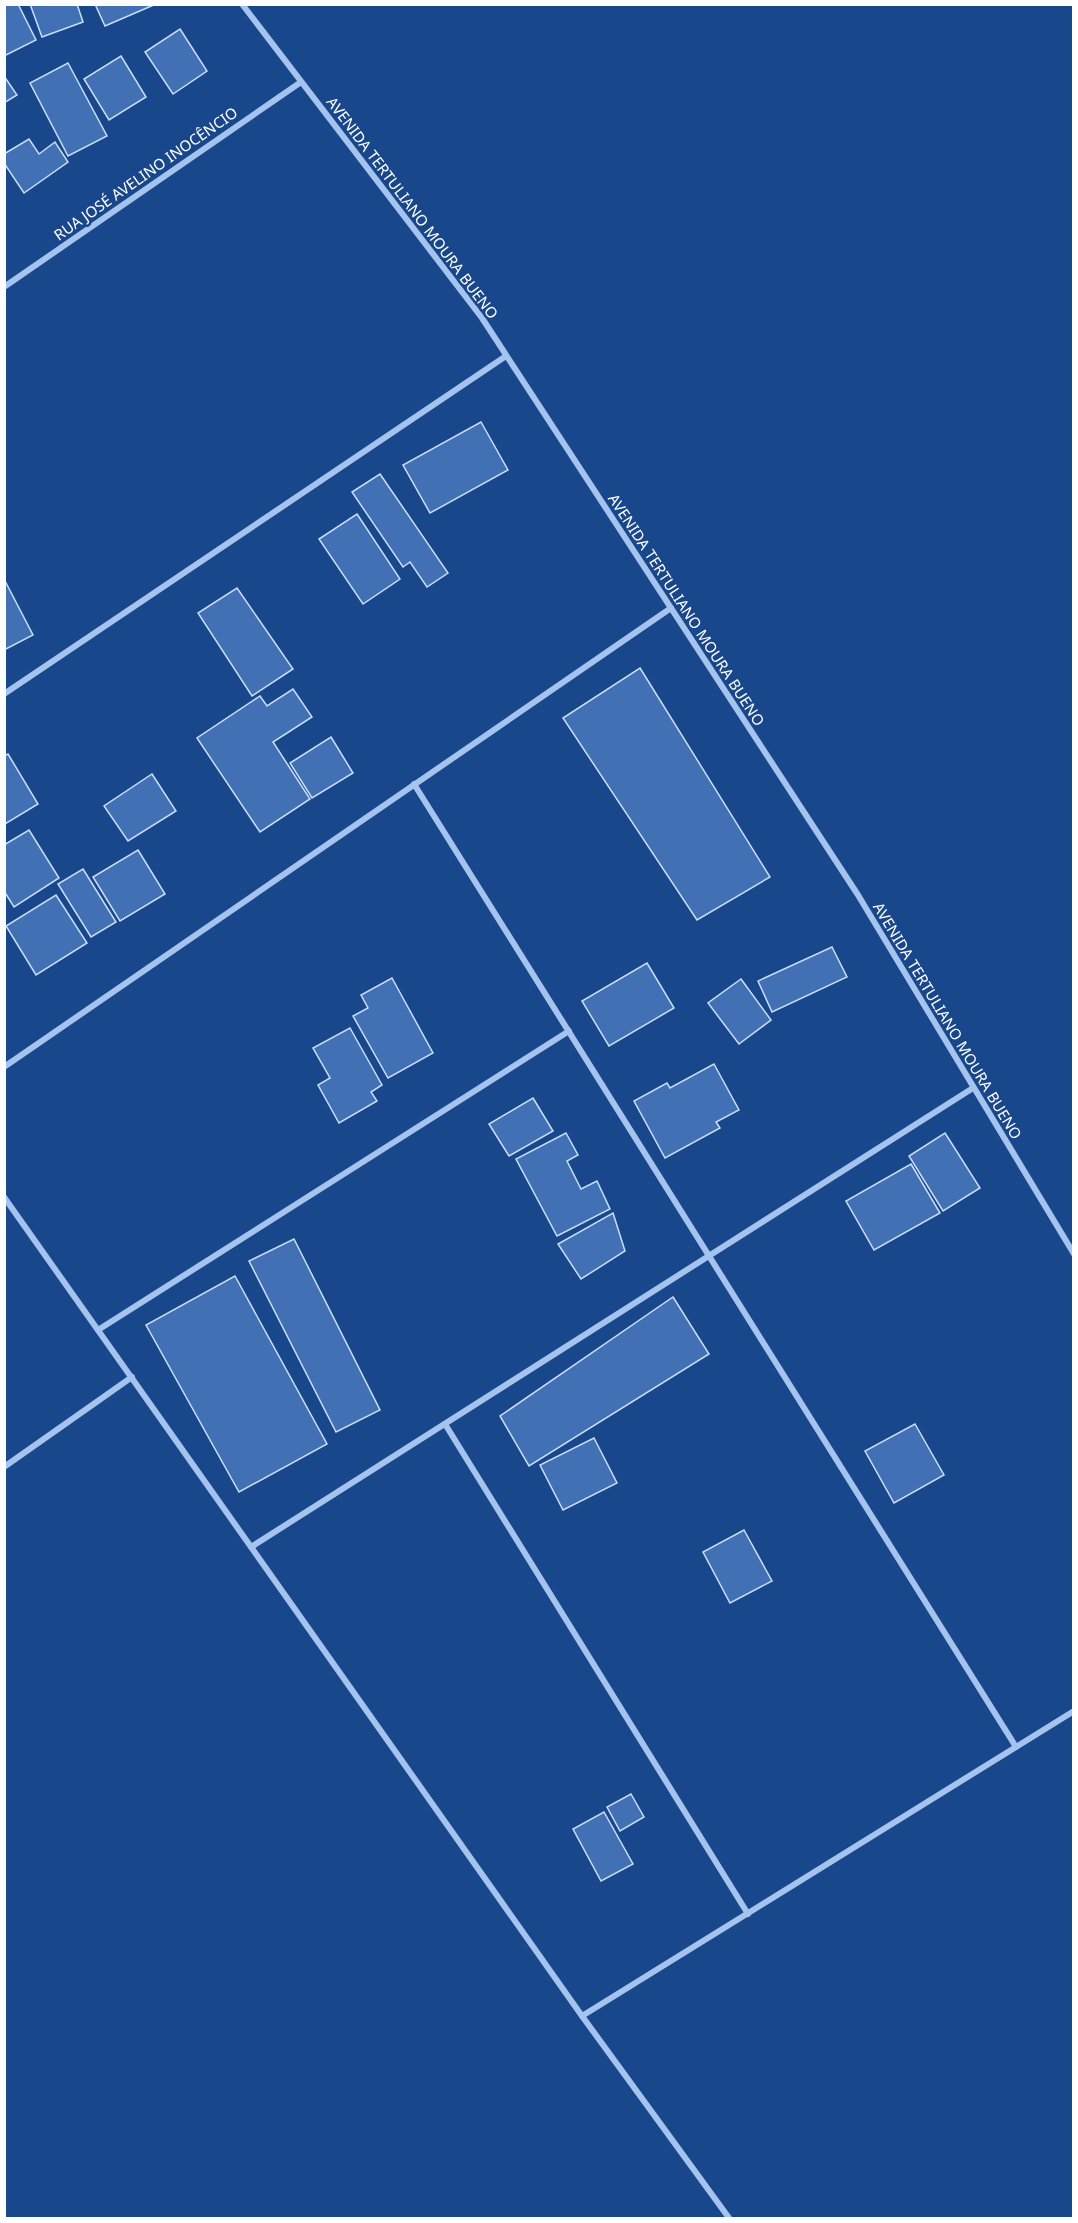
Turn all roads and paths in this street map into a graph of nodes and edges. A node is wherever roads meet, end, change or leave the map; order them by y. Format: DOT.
graph roads {
  1 [pos="242,4"];
  2 [pos="301,82"];
  3 [pos="4,286"];
  4 [pos="506,356"];
  5 [pos="671,608"];
  6 [pos="4,694"];
  7 [pos="414,784"];
  8 [pos="569,1031"];
  9 [pos="4,1067"];
  10 [pos="974,1088"];
  11 [pos="4,1197"];
  12 [pos="1074,1254"];
  13 [pos="709,1256"];
  14 [pos="98,1330"];
  15 [pos="132,1377"];
  16 [pos="445,1424"];
  17 [pos="4,1467"];
  18 [pos="251,1547"];
  19 [pos="1074,1711"];
  20 [pos="1016,1747"];
  21 [pos="748,1914"];
  22 [pos="582,2016"];
  23 [pos="729,2218"];
  1 -- 2 [label="street, AVENIDA TERTULIANO MOURA BUENO"];
  2 -- 3 [label="street, RUA JOSÉ AVELINO INOCÊNCIO"];
  2 -- 4 [label="street, AVENIDA TERTULIANO MOURA BUENO"];
  4 -- 5 [label="street, AVENIDA TERTULIANO MOURA BUENO"];
  4 -- 6 [label="street"];
  5 -- 7 [label="street"];
  5 -- 10 [label="street, AVENIDA TERTULIANO MOURA BUENO"];
  7 -- 8 [label="street"];
  7 -- 9 [label="street"];
  8 -- 13 [label="street"];
  8 -- 14 [label="street"];
  10 -- 12 [label="street, AVENIDA TERTULIANO MOURA BUENO"];
  10 -- 13 [label="street"];
  11 -- 14 [label="street"];
  13 -- 16 [label="street"];
  13 -- 20 [label="street"];
  14 -- 15 [label="street"];
  15 -- 17 [label="street"];
  15 -- 18 [label="street"];
  16 -- 18 [label="street"];
  16 -- 21 [label="street"];
  18 -- 22 [label="street"];
  19 -- 20 [label="street"];
  20 -- 21 [label="street"];
  21 -- 22 [label="street"];
  22 -- 23 [label="street"];
}
